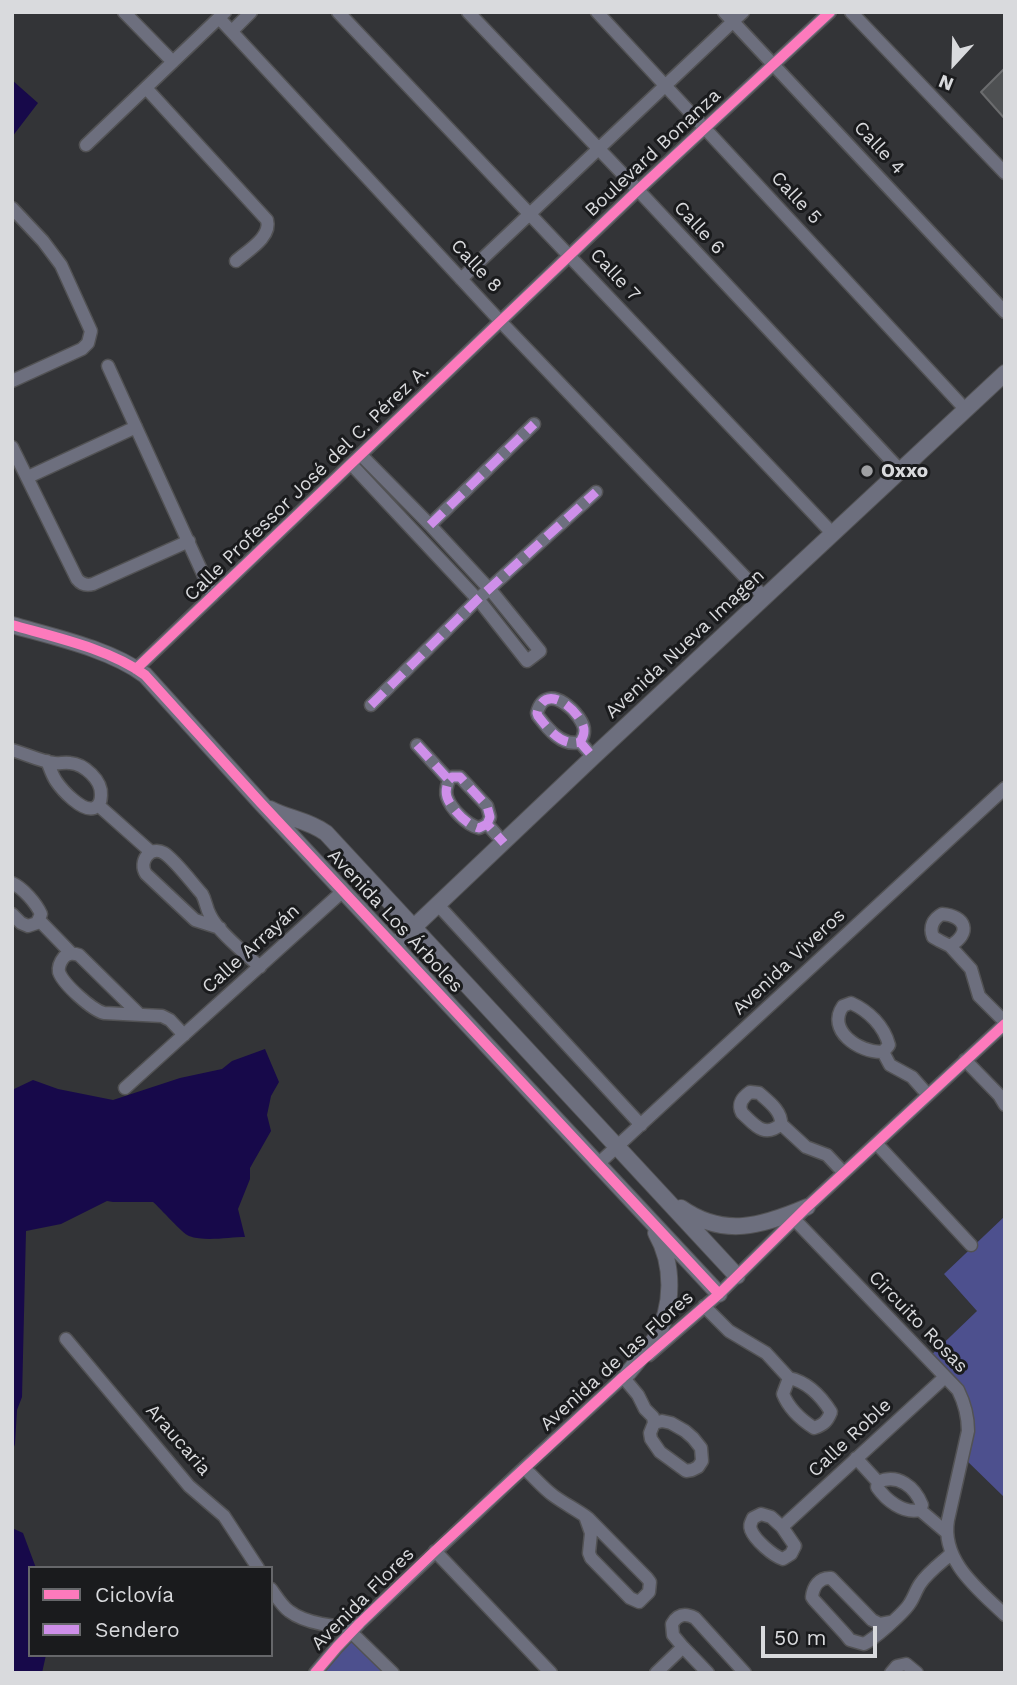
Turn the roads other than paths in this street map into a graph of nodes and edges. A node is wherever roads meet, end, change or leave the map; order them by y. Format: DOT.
graph roads {
  1 [pos="124,12"];
  2 [pos="251,12"];
  3 [pos="338,12"];
  4 [pos="468,12"];
  5 [pos="597,12"];
  6 [pos="743,12"];
  7 [pos="830,12"];
  8 [pos="851,12"];
  9 [pos="222,15"];
  10 [pos="729,17"];
  11 [pos="232,31"];
  12 [pos="173,62"];
  13 [pos="774,64"];
  14 [pos="666,86"];
  15 [pos="146,88"];
  16 [pos="704,127"];
  17 [pos="86,145"];
  18 [pos="598,149"];
  19 [pos="1005,173"];
  20 [pos="638,190"];
  21 [pos="12,208"];
  22 [pos="530,214"];
  23 [pos="570,256"];
  24 [pos="236,261"];
  25 [pos="461,279"];
  26 [pos="1005,312"];
  27 [pos="501,321"];
  28 [pos="108,366"];
  29 [pos="1005,373"];
  30 [pos="12,381"];
  31 [pos="966,410"];
  32 [pos="534,424"];
  33 [pos="136,427"];
  34 [pos="12,447"];
  35 [pos="356,459"];
  36 [pos="901,471"];
  37 [pos="28,477"];
  38 [pos="596,492"];
  39 [pos="434,529"];
  40 [pos="834,534"];
  41 [pos="189,541"];
  42 [pos="427,544"];
  43 [pos="489,589"];
  44 [pos="214,596"];
  45 [pos="765,597"];
  46 [pos="478,599"];
  47 [pos="12,625"];
  48 [pos="136,669"];
  49 [pos="371,705"];
  50 [pos="580,742"];
  51 [pos="416,745"];
  52 [pos="12,750"];
  53 [pos="593,757"];
  54 [pos="47,761"];
  55 [pos="449,780"];
  56 [pos="1005,788"];
  57 [pos="260,802"];
  58 [pos="98,805"];
  59 [pos="486,824"];
  60 [pos="504,843"];
  61 [pos="150,852"];
  62 [pos="12,883"];
  63 [pos="343,891"];
  64 [pos="438,905"];
  65 [pos="12,914"];
  66 [pos="39,920"];
  67 [pos="219,928"];
  68 [pos="413,928"];
  69 [pos="394,946"];
  70 [pos="950,946"];
  71 [pos="71,953"];
  72 [pos="260,967"];
  73 [pos="139,1014"];
  74 [pos="1005,1023"];
  75 [pos="184,1034"];
  76 [pos="883,1052"];
  77 [pos="965,1060"];
  78 [pos="125,1088"];
  79 [pos="562,1088"];
  80 [pos="928,1095"];
  81 [pos="1005,1105"];
  82 [pos="543,1106"];
  83 [pos="781,1124"];
  84 [pos="641,1125"];
  85 [pos="876,1143"];
  86 [pos="617,1147"];
  87 [pos="598,1164"];
  88 [pos="844,1173"];
  89 [pos="648,1180"];
  90 [pos="807,1207"];
  91 [pos="648,1218"];
  92 [pos="795,1220"];
  93 [pos="971,1245"];
  94 [pos="737,1276"];
  95 [pos="719,1294"];
  96 [pos="704,1306"];
  97 [pos="66,1339"];
  98 [pos="625,1375"];
  99 [pos="944,1377"];
  100 [pos="789,1378"];
  101 [pos="654,1423"];
  102 [pos="856,1458"];
  103 [pos="524,1468"];
  104 [pos="878,1482"];
  105 [pos="920,1510"];
  106 [pos="585,1516"];
  107 [pos="782,1527"];
  108 [pos="946,1532"];
  109 [pos="435,1551"];
  110 [pos="952,1553"];
  111 [pos="257,1566"];
  112 [pos="273,1591"];
  113 [pos="1005,1615"];
  114 [pos="891,1622"];
  115 [pos="353,1630"];
  116 [pos="683,1647"];
  117 [pos="316,1673"];
  118 [pos="393,1673"];
  119 [pos="551,1673"];
  120 [pos="656,1673"];
  121 [pos="708,1673"];
  122 [pos="745,1673"];
  123 [pos="891,1673"];
  124 [pos="917,1673"];
  1 -- 12 [label="street"];
  2 -- 11 [label="street"];
  3 -- 22 [label="street, Calle 7"];
  4 -- 18 [label="street, Calle 6"];
  5 -- 14 [label="street, Calle 5"];
  6 -- 10 [label="street, Boulevard Bonanza"];
  7 -- 13 [label="street, Boulevard Bonanza"];
  8 -- 19 [label="street"];
  9 -- 11 [label="street, Calle 8"];
  9 -- 12 [label="street"];
  10 -- 13 [label="street, Calle 4"];
  10 -- 14 [label="street, Boulevard Bonanza"];
  11 -- 25 [label="street, Calle 8"];
  12 -- 15 [label="street"];
  13 -- 16 [label="street, Boulevard Bonanza"];
  13 -- 26 [label="street, Calle 4"];
  14 -- 16 [label="street, Calle 5"];
  14 -- 18 [label="street, Boulevard Bonanza"];
  15 -- 17 [label="street"];
  15 -- 24 [label="street"];
  16 -- 20 [label="street, Boulevard Bonanza"];
  16 -- 31 [label="street, Calle 5"];
  18 -- 20 [label="street, Calle 6"];
  18 -- 22 [label="street, Boulevard Bonanza"];
  20 -- 23 [label="street, Boulevard Bonanza"];
  20 -- 36 [label="street, Calle 6"];
  21 -- 30 [label="street"];
  22 -- 23 [label="street, Calle 7"];
  22 -- 25 [label="street, Boulevard Bonanza"];
  23 -- 27 [label="street, Boulevard Bonanza"];
  23 -- 40 [label="street, Calle 7"];
  25 -- 27 [label="street, Calle 8"];
  27 -- 35 [label="street, Calle Professor José del C. Pérez A."];
  27 -- 45 [label="street, Calle 8"];
  28 -- 33 [label="street"];
  29 -- 31 [label="street, Avenida Nueva Imagen"];
  31 -- 36 [label="street, Avenida Nueva Imagen"];
  32 -- 39 [label="street"];
  33 -- 37 [label="street"];
  33 -- 41 [label="street"];
  34 -- 37 [label="street"];
  35 -- 39 [label="street"];
  35 -- 42 [label="street"];
  35 -- 44 [label="street, Calle Professor José del C. Pérez A."];
  36 -- 40 [label="street, Avenida Nueva Imagen"];
  37 -- 41 [label="street"];
  38 -- 43 [label="street"];
  39 -- 42 [label="street"];
  39 -- 43 [label="street"];
  40 -- 45 [label="street, Avenida Nueva Imagen"];
  41 -- 44 [label="street"];
  42 -- 46 [label="street"];
  43 -- 46 [label="street"];
  43 -- 46 [label="street"];
  44 -- 48 [label="street, Calle Professor José del C. Pérez A."];
  45 -- 53 [label="street, Avenida Nueva Imagen"];
  46 -- 49 [label="street"];
  47 -- 48 [label="street, Avenida Los Árboles"];
  48 -- 57 [label="street, Avenida Los Árboles"];
  50 -- 53 [label="street"];
  51 -- 55 [label="street"];
  52 -- 54 [label="street"];
  53 -- 60 [label="street, Avenida Nueva Imagen"];
  54 -- 58 [label="street"];
  54 -- 58 [label="street"];
  55 -- 59 [label="street"];
  55 -- 59 [label="street"];
  56 -- 84 [label="street, Avenida Viveros"];
  57 -- 63 [label="street, Avenida Los Árboles"];
  57 -- 68 [label="street, Avenida Los Árboles"];
  58 -- 61 [label="street"];
  59 -- 60 [label="street"];
  60 -- 64 [label="street, Avenida Nueva Imagen"];
  61 -- 67 [label="street"];
  61 -- 67 [label="street"];
  62 -- 66 [label="street"];
  63 -- 69 [label="street, Avenida Los Árboles"];
  63 -- 72 [label="street, Calle Arrayán"];
  64 -- 68 [label="street, Avenida Nueva Imagen"];
  64 -- 84 [label="street"];
  65 -- 66 [label="street"];
  66 -- 71 [label="street"];
  67 -- 72 [label="street"];
  68 -- 69 [label="street, Avenida Nueva Imagen"];
  68 -- 79 [label="street, Avenida Los Árboles"];
  69 -- 82 [label="street, Avenida Los Árboles"];
  70 -- 74 [label="street"];
  71 -- 73 [label="street"];
  71 -- 73 [label="street"];
  72 -- 75 [label="street, Calle Arrayán"];
  73 -- 75 [label="street"];
  74 -- 77 [label="street, Avenida de las Flores"];
  75 -- 78 [label="street, Calle Arrayán"];
  76 -- 80 [label="street"];
  77 -- 80 [label="street, Avenida de las Flores"];
  77 -- 81 [label="street"];
  79 -- 82 [label="street"];
  79 -- 86 [label="street, Avenida Los Árboles"];
  80 -- 85 [label="street, Avenida de las Flores"];
  82 -- 87 [label="street, Avenida Los Árboles"];
  83 -- 88 [label="street"];
  84 -- 86 [label="street, Avenida Viveros"];
  85 -- 88 [label="street, Avenida de las Flores"];
  85 -- 93 [label="street"];
  86 -- 87 [label="street, Avenida Viveros"];
  86 -- 89 [label="street, Avenida Los Árboles"];
  87 -- 91 [label="street, Avenida Los Árboles"];
  88 -- 90 [label="street, Avenida de las Flores"];
  89 -- 90 [label="street"];
  89 -- 94 [label="street, Avenida Los Árboles"];
  90 -- 92 [label="street, Avenida de las Flores"];
  91 -- 95 [label="street, Avenida Los Árboles"];
  91 -- 98 [label="street"];
  92 -- 94 [label="street, Avenida de las Flores"];
  92 -- 99 [label="street, Circuito Rosas"];
  94 -- 95 [label="street, Avenida de las Flores"];
  95 -- 96 [label="street, Avenida de las Flores"];
  96 -- 98 [label="street, Avenida de las Flores"];
  96 -- 100 [label="street"];
  97 -- 111 [label="street, Araucaria"];
  98 -- 101 [label="street"];
  98 -- 103 [label="street, Avenida de las Flores"];
  99 -- 102 [label="street, Calle Roble"];
  99 -- 108 [label="street, Circuito Rosas"];
  101 -- 101 [label="street"];
  102 -- 104 [label="street"];
  102 -- 107 [label="street, Calle Roble"];
  103 -- 106 [label="street"];
  103 -- 109 [label="street, Avenida de las Flores"];
  104 -- 105 [label="street"];
  104 -- 105 [label="street"];
  105 -- 108 [label="street"];
  106 -- 106 [label="street"];
  108 -- 110 [label="street, Circuito Rosas"];
  109 -- 115 [label="street, Avenida Flores"];
  109 -- 119 [label="street"];
  110 -- 113 [label="street, Circuito Rosas"];
  110 -- 114 [label="street"];
  112 -- 115 [label="street"];
  114 -- 114 [label="street"];
  115 -- 117 [label="street, Avenida Flores"];
  115 -- 118 [label="street"];
  116 -- 120 [label="street"];
  116 -- 121 [label="street"];
  116 -- 122 [label="street"];
  123 -- 124 [label="street"];
}
